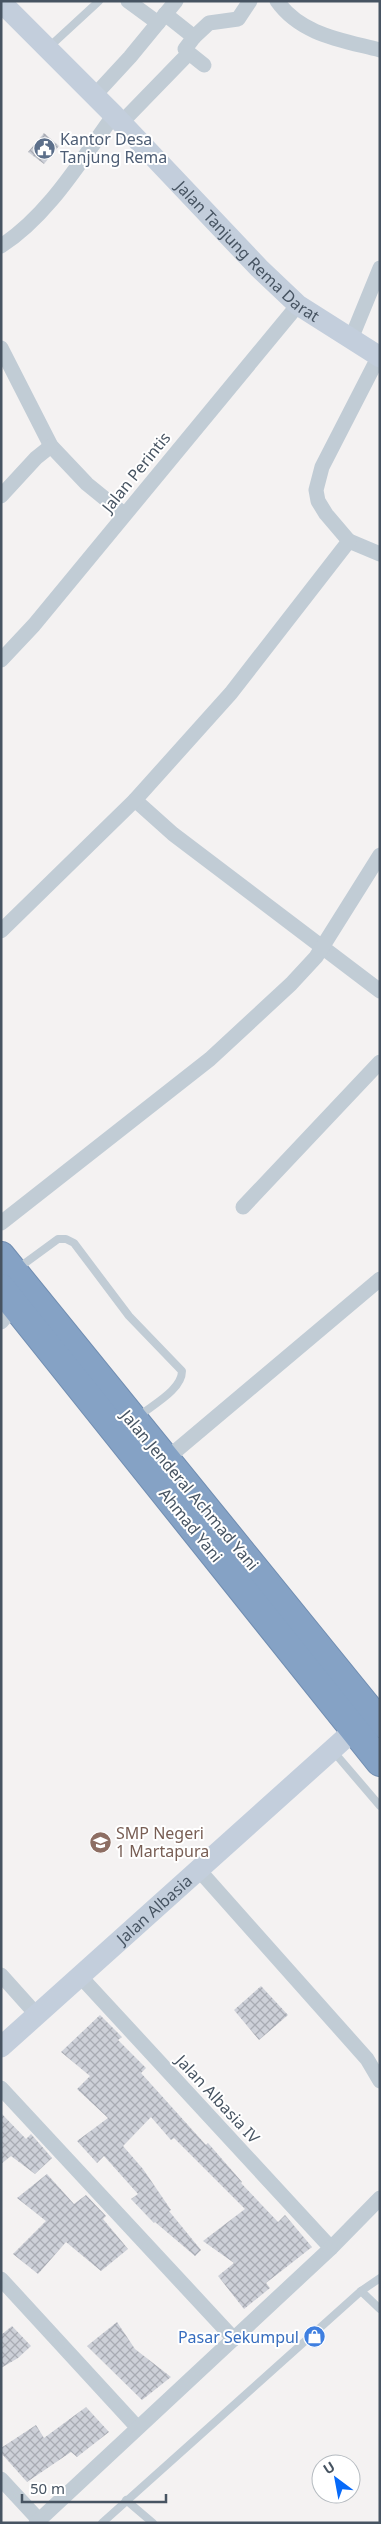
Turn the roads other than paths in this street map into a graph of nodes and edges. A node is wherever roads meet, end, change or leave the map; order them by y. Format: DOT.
graph roads {
  1 [pos="99,1"];
  2 [pos="128,1"];
  3 [pos="176,1"];
  4 [pos="250,1"];
  5 [pos="277,1"];
  6 [pos="1,2"];
  7 [pos="161,19"];
  8 [pos="194,37"];
  9 [pos="47,50"];
  10 [pos="380,50"];
  11 [pos="189,53"];
  12 [pos="204,66"];
  13 [pos="94,96"];
  14 [pos="118,119"];
  15 [pos="1,246"];
  16 [pos="380,268"];
  17 [pos="298,305"];
  18 [pos="351,339"];
  19 [pos="1,348"];
  20 [pos="379,357"];
  21 [pos="51,446"];
  22 [pos="1,496"];
  23 [pos="124,514"];
  24 [pos="349,540"];
  25 [pos="380,554"];
  26 [pos="1,660"];
  27 [pos="135,800"];
  28 [pos="380,854"];
  29 [pos="1,931"];
  30 [pos="322,946"];
  31 [pos="380,991"];
  32 [pos="380,1062"];
  33 [pos="244,1207"];
  34 [pos="1,1223"];
  35 [pos="380,1279"];
  36 [pos="6,1288"];
  37 [pos="133,1421"];
  38 [pos="165,1460"];
  39 [pos="380,1723"];
  40 [pos="353,1731"];
  41 [pos="333,1751"];
  42 [pos="380,1762"];
  43 [pos="380,1806"];
  44 [pos="198,1869"];
  45 [pos="1,1975"];
  46 [pos="79,1975"];
  47 [pos="36,2014"];
  48 [pos="1,2047"];
  49 [pos="373,2055"];
  50 [pos="380,2081"];
  51 [pos="1,2088"];
  52 [pos="380,2198"];
  53 [pos="331,2248"];
  54 [pos="380,2278"];
  55 [pos="1,2279"];
  56 [pos="362,2291"];
  57 [pos="380,2310"];
  58 [pos="234,2339"];
  59 [pos="137,2426"];
  60 [pos="1,2479"];
  61 [pos="126,2500"];
  62 [pos="38,2521"];
  63 [pos="102,2523"];
  64 [pos="153,2523"];
  1 -- 9 [label="lane"];
  2 -- 7 [label="street"];
  3 -- 7 [label="street"];
  4 -- 8 [label="street"];
  5 -- 10 [label="street"];
  6 -- 9 [label="street, Jalan Tanjung Rema Darat"];
  7 -- 8 [label="street"];
  7 -- 13 [label="street"];
  8 -- 11 [label="street"];
  9 -- 13 [label="street, Jalan Tanjung Rema Darat"];
  11 -- 12 [label="street"];
  11 -- 14 [label="street"];
  13 -- 14 [label="street, Jalan Tanjung Rema Darat"];
  14 -- 15 [label="street"];
  14 -- 17 [label="street, Jalan Tanjung Rema Darat"];
  16 -- 18 [label="street"];
  17 -- 18 [label="street, Jalan Tanjung Rema Darat"];
  17 -- 23 [label="street, Jalan Perintis"];
  18 -- 20 [label="street, Jalan Tanjung Rema Darat"];
  19 -- 21 [label="street"];
  20 -- 24 [label="street"];
  21 -- 22 [label="street"];
  21 -- 23 [label="street"];
  23 -- 26 [label="street, Jalan Perintis"];
  24 -- 25 [label="street"];
  24 -- 27 [label="street"];
  27 -- 29 [label="street"];
  27 -- 30 [label="street"];
  28 -- 30 [label="street"];
  30 -- 31 [label="street"];
  30 -- 34 [label="street"];
  32 -- 33 [label="street"];
  35 -- 38 [label="street"];
  36 -- 37 [label="highway, Jalan Jenderal Achmad Yani"];
  36 -- 37 [label="lane"];
  36 -- 40 [label="highway, Ahmad Yani"];
  37 -- 38 [label="highway, Jalan Jenderal Achmad Yani"];
  38 -- 39 [label="highway, Jalan Jenderal Achmad Yani"];
  40 -- 41 [label="street, Jalan Albasia"];
  40 -- 42 [label="highway, Ahmad Yani"];
  41 -- 43 [label="lane"];
  41 -- 44 [label="street, Jalan Albasia"];
  44 -- 46 [label="street, Jalan Albasia"];
  44 -- 49 [label="street"];
  45 -- 47 [label="street"];
  46 -- 47 [label="street, Jalan Albasia"];
  46 -- 53 [label="street, Jalan Albasia IV"];
  47 -- 48 [label="street, Jalan Albasia"];
  49 -- 50 [label="street"];
  51 -- 58 [label="street"];
  52 -- 53 [label="street"];
  53 -- 58 [label="street"];
  54 -- 56 [label="lane"];
  55 -- 59 [label="street"];
  56 -- 57 [label="lane"];
  56 -- 61 [label="lane"];
  58 -- 59 [label="street"];
  59 -- 62 [label="street"];
  60 -- 62 [label="street"];
  61 -- 63 [label="lane"];
  61 -- 64 [label="lane"];
}
